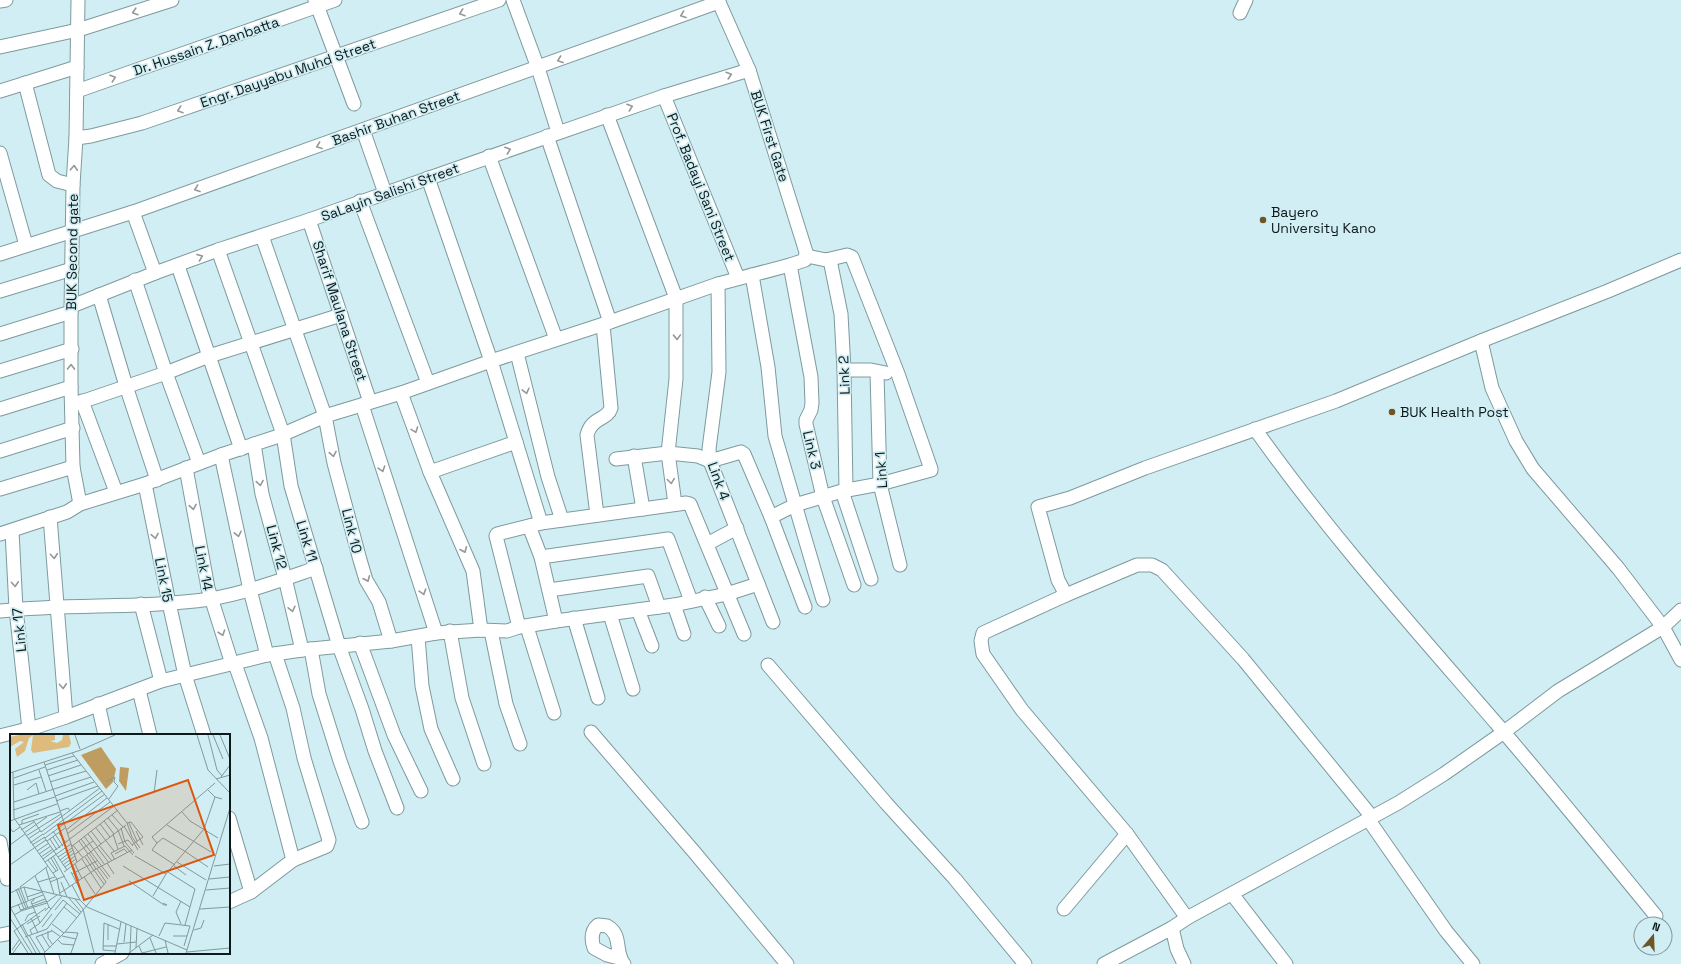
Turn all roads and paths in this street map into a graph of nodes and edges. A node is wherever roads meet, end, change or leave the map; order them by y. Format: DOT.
graph roads {
  1 [pos="6,0"];
  2 [pos="78,0"];
  3 [pos="172,0"];
  4 [pos="335,0"];
  5 [pos="499,0"];
  6 [pos="513,0"];
  7 [pos="1246,0"];
  8 [pos="719,1"];
  9 [pos="0,2"];
  10 [pos="316,3"];
  11 [pos="1240,13"];
  12 [pos="78,30"];
  13 [pos="0,47"];
  14 [pos="336,57"];
  15 [pos="77,67"];
  16 [pos="538,68"];
  17 [pos="749,70"];
  18 [pos="25,83"];
  19 [pos="0,91"];
  20 [pos="76,91"];
  21 [pos="664,96"];
  22 [pos="354,104"];
  23 [pos="607,115"];
  24 [pos="363,130"];
  25 [pos="553,134"];
  26 [pos="76,138"];
  27 [pos="0,153"];
  28 [pos="489,156"];
  29 [pos="428,178"];
  30 [pos="73,185"];
  31 [pos="385,193"];
  32 [pos="360,201"];
  33 [pos="133,212"];
  34 [pos="309,220"];
  35 [pos="73,231"];
  36 [pos="262,236"];
  37 [pos="26,244"];
  38 [pos="218,250"];
  39 [pos="0,254"];
  40 [pos="807,256"];
  41 [pos="830,260"];
  42 [pos="1681,260"];
  43 [pos="178,266"];
  44 [pos="790,266"];
  45 [pos="72,269"];
  46 [pos="155,272"];
  47 [pos="752,275"];
  48 [pos="738,278"];
  49 [pos="135,280"];
  50 [pos="718,284"];
  51 [pos="0,291"];
  52 [pos="100,295"];
  53 [pos="676,298"];
  54 [pos="71,309"];
  55 [pos="341,315"];
  56 [pos="606,324"];
  57 [pos="294,329"];
  58 [pos="0,334"];
  59 [pos="556,340"];
  60 [pos="1481,341"];
  61 [pos="252,343"];
  62 [pos="72,349"];
  63 [pos="516,353"];
  64 [pos="209,356"];
  65 [pos="491,361"];
  66 [pos="844,370"];
  67 [pos="0,371"];
  68 [pos="877,372"];
  69 [pos="166,373"];
  70 [pos="897,373"];
  71 [pos="428,383"];
  72 [pos="126,386"];
  73 [pos="71,387"];
  74 [pos="401,393"];
  75 [pos="77,403"];
  76 [pos="366,403"];
  77 [pos="0,409"];
  78 [pos="325,416"];
  79 [pos="73,428"];
  80 [pos="1255,429"];
  81 [pos="283,434"];
  82 [pos="516,442"];
  83 [pos="254,444"];
  84 [pos="241,449"];
  85 [pos="0,451"];
  86 [pos="668,453"];
  87 [pos="221,455"];
  88 [pos="634,456"];
  89 [pos="616,459"];
  90 [pos="710,461"];
  91 [pos="199,463"];
  92 [pos="74,467"];
  93 [pos="186,468"];
  94 [pos="430,472"];
  95 [pos="151,482"];
  96 [pos="880,484"];
  97 [pos="0,489"];
  98 [pos="844,491"];
  99 [pos="116,492"];
  100 [pos="823,497"];
  101 [pos="80,504"];
  102 [pos="674,504"];
  103 [pos="795,505"];
  104 [pos="643,509"];
  105 [pos="597,515"];
  106 [pos="771,517"];
  107 [pos="50,518"];
  108 [pos="562,520"];
  109 [pos="535,525"];
  110 [pos="737,528"];
  111 [pos="6,533"];
  112 [pos="707,544"];
  113 [pos="541,557"];
  114 [pos="900,565"];
  115 [pos="316,568"];
  116 [pos="285,578"];
  117 [pos="871,579"];
  118 [pos="758,584"];
  119 [pos="854,585"];
  120 [pos="250,590"];
  121 [pos="549,590"];
  122 [pos="727,594"];
  123 [pos="1066,595"];
  124 [pos="705,597"];
  125 [pos="210,598"];
  126 [pos="823,600"];
  127 [pos="691,601"];
  128 [pos="169,603"];
  129 [pos="142,604"];
  130 [pos="674,605"];
  131 [pos="659,607"];
  132 [pos="58,608"];
  133 [pos="805,608"];
  134 [pos="16,609"];
  135 [pos="638,610"];
  136 [pos="1681,610"];
  137 [pos="0,611"];
  138 [pos="610,614"];
  139 [pos="574,618"];
  140 [pos="556,620"];
  141 [pos="773,622"];
  142 [pos="720,626"];
  143 [pos="523,627"];
  144 [pos="1663,627"];
  145 [pos="486,630"];
  146 [pos="450,631"];
  147 [pos="436,633"];
  148 [pos="684,634"];
  149 [pos="744,634"];
  150 [pos="418,637"];
  151 [pos="391,642"];
  152 [pos="360,643"];
  153 [pos="339,646"];
  154 [pos="652,646"];
  155 [pos="307,649"];
  156 [pos="271,654"];
  157 [pos="1681,660"];
  158 [pos="234,664"];
  159 [pos="768,665"];
  160 [pos="185,675"];
  161 [pos="162,681"];
  162 [pos="633,689"];
  163 [pos="139,690"];
  164 [pos="598,698"];
  165 [pos="98,704"];
  166 [pos="554,713"];
  167 [pos="66,717"];
  168 [pos="35,730"];
  169 [pos="591,732"];
  170 [pos="1504,732"];
  171 [pos="10,734"];
  172 [pos="12,734"];
  173 [pos="105,734"];
  174 [pos="150,734"];
  175 [pos="204,734"];
  176 [pos="0,736"];
  177 [pos="520,744"];
  178 [pos="484,764"];
  179 [pos="453,779"];
  180 [pos="421,791"];
  181 [pos="397,808"];
  182 [pos="1370,818"];
  183 [pos="230,821"];
  184 [pos="362,822"];
  185 [pos="1126,834"];
  186 [pos="0,842"];
  187 [pos="293,860"];
  188 [pos="6,879"];
  189 [pos="252,892"];
  190 [pos="1232,894"];
  191 [pos="230,902"];
  192 [pos="1064,909"];
  193 [pos="1656,916"];
  194 [pos="1187,918"];
  195 [pos="1172,928"];
  196 [pos="10,933"];
  197 [pos="0,935"];
  198 [pos="51,954"];
  199 [pos="119,954"];
  200 [pos="104,959"];
  201 [pos="54,964"];
  202 [pos="787,964"];
  203 [pos="1025,964"];
  204 [pos="1104,964"];
  205 [pos="1184,964"];
  206 [pos="1286,964"];
  207 [pos="1473,964"];
  1 -- 9 [label="street"];
  2 -- 12 [label="street, BUK Second gate"];
  3 -- 12 [label="street, one-way"];
  4 -- 10 [label="street, Dr. Hussain Z. Danbatta"];
  5 -- 14 [label="street, Engr. Dayyabu Muhd Street, one-way"];
  6 -- 16 [label="street"];
  7 -- 11 [label="street"];
  8 -- 16 [label="street, Bashir Buhan Street, one-way"];
  8 -- 17 [label="street, BUK First Gate"];
  10 -- 14 [label="street"];
  20 -- 10 [label="street, Dr. Hussain Z. Danbatta, one-way"];
  12 -- 13 [label="street"];
  12 -- 15 [label="street, BUK Second gate"];
  14 -- 22 [label="street"];
  14 -- 26 [label="street, Engr. Dayyabu Muhd Street, one-way"];
  15 -- 18 [label="street"];
  15 -- 20 [label="street, BUK Second gate"];
  16 -- 24 [label="street, Bashir Buhan Street"];
  16 -- 25 [label="street"];
  21 -- 17 [label="street, SaLayin Salishi Street, one-way"];
  17 -- 40 [label="street, BUK First Gate"];
  18 -- 19 [label="street"];
  18 -- 30 [label="street"];
  20 -- 26 [label="street, BUK Second gate"];
  23 -- 21 [label="street, SaLayin Salishi Street, one-way"];
  21 -- 48 [label="street, Prof. Badayi Sani Street"];
  23 -- 25 [label="street, SaLayin Salishi Street"];
  23 -- 53 [label="street"];
  24 -- 31 [label="street"];
  24 -- 33 [label="street, Bashir Buhan Street, one-way"];
  28 -- 25 [label="street, SaLayin Salishi Street, one-way"];
  25 -- 56 [label="street"];
  30 -- 26 [label="street, BUK Second gate, one-way"];
  27 -- 37 [label="street"];
  28 -- 29 [label="street, SaLayin Salishi Street"];
  28 -- 59 [label="street"];
  29 -- 31 [label="street, SaLayin Salishi Street"];
  29 -- 65 [label="street"];
  30 -- 35 [label="street, BUK Second gate"];
  31 -- 32 [label="street, SaLayin Salishi Street"];
  32 -- 34 [label="street, SaLayin Salishi Street"];
  32 -- 71 [label="street"];
  33 -- 35 [label="street, Bashir Buhan Street"];
  33 -- 46 [label="street"];
  34 -- 36 [label="street, SaLayin Salishi Street"];
  34 -- 55 [label="street, Sharif Maulana Street"];
  35 -- 37 [label="street, Bashir Buhan Street"];
  35 -- 45 [label="street, BUK Second gate"];
  36 -- 38 [label="street, SaLayin Salishi Street"];
  36 -- 57 [label="street, Link 10"];
  37 -- 39 [label="street, Bashir Buhan Street"];
  43 -- 38 [label="street, SaLayin Salishi Street, one-way"];
  38 -- 61 [label="street, Link 11"];
  40 -- 41 [label="street"];
  40 -- 44 [label="street"];
  41 -- 66 [label="street, Link 2"];
  41 -- 70 [label="street"];
  42 -- 60 [label="street"];
  43 -- 46 [label="street, SaLayin Salishi Street"];
  43 -- 64 [label="street"];
  44 -- 47 [label="street"];
  44 -- 100 [label="street, Link 3"];
  45 -- 51 [label="street"];
  45 -- 54 [label="street, BUK Second gate"];
  46 -- 49 [label="street, SaLayin Salishi Street"];
  47 -- 48 [label="street"];
  47 -- 103 [label="street"];
  48 -- 50 [label="street"];
  49 -- 52 [label="street, SaLayin Salishi Street"];
  49 -- 69 [label="street"];
  50 -- 53 [label="street"];
  50 -- 90 [label="street, Link 4"];
  52 -- 54 [label="street, SaLayin Salishi Street"];
  52 -- 72 [label="street, Link 15"];
  53 -- 56 [label="street"];
  53 -- 86 [label="street, one-way"];
  54 -- 58 [label="street, SaLayin Salishi Street"];
  54 -- 62 [label="street, BUK Second gate"];
  55 -- 57 [label="street"];
  55 -- 76 [label="street, Sharif Maulana Street"];
  56 -- 59 [label="street"];
  56 -- 105 [label="street"];
  57 -- 61 [label="street"];
  57 -- 78 [label="street, Link 10"];
  59 -- 63 [label="street"];
  60 -- 80 [label="street"];
  60 -- 144 [label="street"];
  61 -- 64 [label="street"];
  61 -- 81 [label="street, Link 11"];
  62 -- 67 [label="street"];
  73 -- 62 [label="street, BUK Second gate, one-way"];
  63 -- 65 [label="street"];
  63 -- 108 [label="street, one-way"];
  64 -- 69 [label="street"];
  64 -- 84 [label="street"];
  65 -- 71 [label="street"];
  65 -- 82 [label="street"];
  65 -- 109 [label="street"];
  66 -- 68 [label="street"];
  66 -- 98 [label="street, Link 2"];
  68 -- 70 [label="street"];
  68 -- 96 [label="street, Link 1"];
  69 -- 72 [label="street"];
  69 -- 91 [label="street"];
  70 -- 96 [label="street"];
  71 -- 74 [label="street"];
  72 -- 75 [label="street"];
  72 -- 95 [label="street, Link 15"];
  73 -- 75 [label="street, BUK Second gate"];
  73 -- 77 [label="street"];
  74 -- 76 [label="street"];
  74 -- 94 [label="street, one-way"];
  75 -- 79 [label="street, BUK Second gate"];
  75 -- 99 [label="street"];
  76 -- 78 [label="street"];
  76 -- 147 [label="street, Sharif Maulana Street, one-way"];
  78 -- 81 [label="street"];
  78 -- 151 [label="street, Link 10, one-way"];
  79 -- 85 [label="street"];
  79 -- 92 [label="street, BUK Second gate"];
  80 -- 123 [label="street"];
  80 -- 170 [label="street"];
  81 -- 83 [label="street"];
  81 -- 115 [label="street, Link 11"];
  82 -- 94 [label="street"];
  82 -- 109 [label="street"];
  83 -- 84 [label="street"];
  83 -- 116 [label="street, Link 12, one-way"];
  84 -- 87 [label="street"];
  86 -- 88 [label="street"];
  86 -- 90 [label="street"];
  86 -- 102 [label="street, one-way"];
  87 -- 91 [label="street"];
  87 -- 120 [label="street, one-way"];
  88 -- 89 [label="street"];
  88 -- 104 [label="street"];
  90 -- 106 [label="street"];
  90 -- 110 [label="street, Link 4"];
  91 -- 93 [label="street"];
  92 -- 97 [label="street"];
  92 -- 101 [label="street, BUK Second gate"];
  93 -- 95 [label="street"];
  93 -- 125 [label="street, Link 14, one-way"];
  94 -- 145 [label="street, one-way"];
  95 -- 99 [label="street"];
  95 -- 128 [label="street, Link 15, one-way"];
  96 -- 98 [label="street"];
  96 -- 114 [label="street, Link 1"];
  98 -- 100 [label="street"];
  98 -- 117 [label="street, Link 2"];
  99 -- 101 [label="street"];
  100 -- 103 [label="street"];
  100 -- 119 [label="street, Link 3"];
  101 -- 107 [label="street"];
  102 -- 104 [label="street"];
  102 -- 112 [label="street"];
  103 -- 106 [label="street"];
  103 -- 126 [label="street"];
  104 -- 105 [label="street"];
  105 -- 108 [label="street"];
  106 -- 133 [label="street"];
  107 -- 111 [label="street"];
  107 -- 132 [label="street, one-way"];
  108 -- 109 [label="street"];
  109 -- 113 [label="street"];
  109 -- 143 [label="street"];
  110 -- 112 [label="street"];
  110 -- 118 [label="street, Link 4"];
  111 -- 134 [label="street, Link 17, one-way"];
  112 -- 122 [label="street"];
  113 -- 121 [label="street"];
  113 -- 127 [label="street"];
  115 -- 116 [label="street"];
  115 -- 153 [label="street, Link 11"];
  116 -- 120 [label="street"];
  116 -- 155 [label="street, Link 12, one-way"];
  118 -- 122 [label="street"];
  118 -- 141 [label="street, Link 4"];
  120 -- 125 [label="street"];
  120 -- 156 [label="street"];
  121 -- 131 [label="street"];
  121 -- 140 [label="street"];
  122 -- 124 [label="street"];
  122 -- 149 [label="street"];
  123 -- 182 [label="street"];
  123 -- 185 [label="street"];
  124 -- 127 [label="street"];
  124 -- 142 [label="street"];
  125 -- 128 [label="street"];
  125 -- 158 [label="street, Link 14, one-way"];
  127 -- 130 [label="street"];
  128 -- 129 [label="street"];
  128 -- 160 [label="street, Link 15"];
  129 -- 132 [label="street"];
  129 -- 161 [label="street"];
  130 -- 131 [label="street"];
  130 -- 148 [label="street"];
  131 -- 135 [label="street"];
  132 -- 134 [label="street"];
  132 -- 167 [label="street, one-way"];
  134 -- 137 [label="street"];
  134 -- 168 [label="street, Link 17"];
  135 -- 138 [label="street"];
  135 -- 154 [label="street"];
  136 -- 144 [label="street"];
  138 -- 139 [label="street"];
  138 -- 162 [label="street"];
  139 -- 140 [label="street"];
  139 -- 164 [label="street"];
  140 -- 143 [label="street"];
  143 -- 145 [label="street"];
  143 -- 166 [label="street"];
  144 -- 157 [label="street"];
  144 -- 170 [label="street"];
  145 -- 146 [label="street"];
  145 -- 177 [label="street"];
  146 -- 147 [label="street"];
  146 -- 178 [label="street"];
  147 -- 150 [label="street"];
  150 -- 151 [label="street"];
  150 -- 179 [label="street"];
  151 -- 152 [label="street"];
  152 -- 153 [label="street"];
  152 -- 180 [label="street"];
  153 -- 155 [label="street"];
  153 -- 181 [label="street, Link 11"];
  155 -- 156 [label="street"];
  155 -- 184 [label="street, Link 12"];
  156 -- 158 [label="street"];
  156 -- 187 [label="street"];
  158 -- 160 [label="street"];
  158 -- 187 [label="street, Link 14"];
  159 -- 203 [label="street"];
  160 -- 161 [label="street"];
  160 -- 175 [label="street, Link 15"];
  161 -- 163 [label="street"];
  163 -- 165 [label="street"];
  163 -- 174 [label="street"];
  165 -- 167 [label="street"];
  165 -- 173 [label="street"];
  167 -- 168 [label="street"];
  168 -- 172 [label="street"];
  169 -- 202 [label="street"];
  170 -- 182 [label="street"];
  170 -- 193 [label="street"];
  171 -- 176 [label="street"];
  182 -- 190 [label="street"];
  182 -- 207 [label="street"];
  183 -- 189 [label="street"];
  185 -- 192 [label="street"];
  185 -- 194 [label="street"];
  186 -- 188 [label="street"];
  187 -- 189 [label="street"];
  189 -- 191 [label="street"];
  190 -- 194 [label="street"];
  190 -- 206 [label="street"];
  194 -- 195 [label="street"];
  195 -- 204 [label="street"];
  195 -- 205 [label="street"];
  196 -- 197 [label="street"];
  198 -- 201 [label="street"];
  199 -- 200 [label="street"];
}
